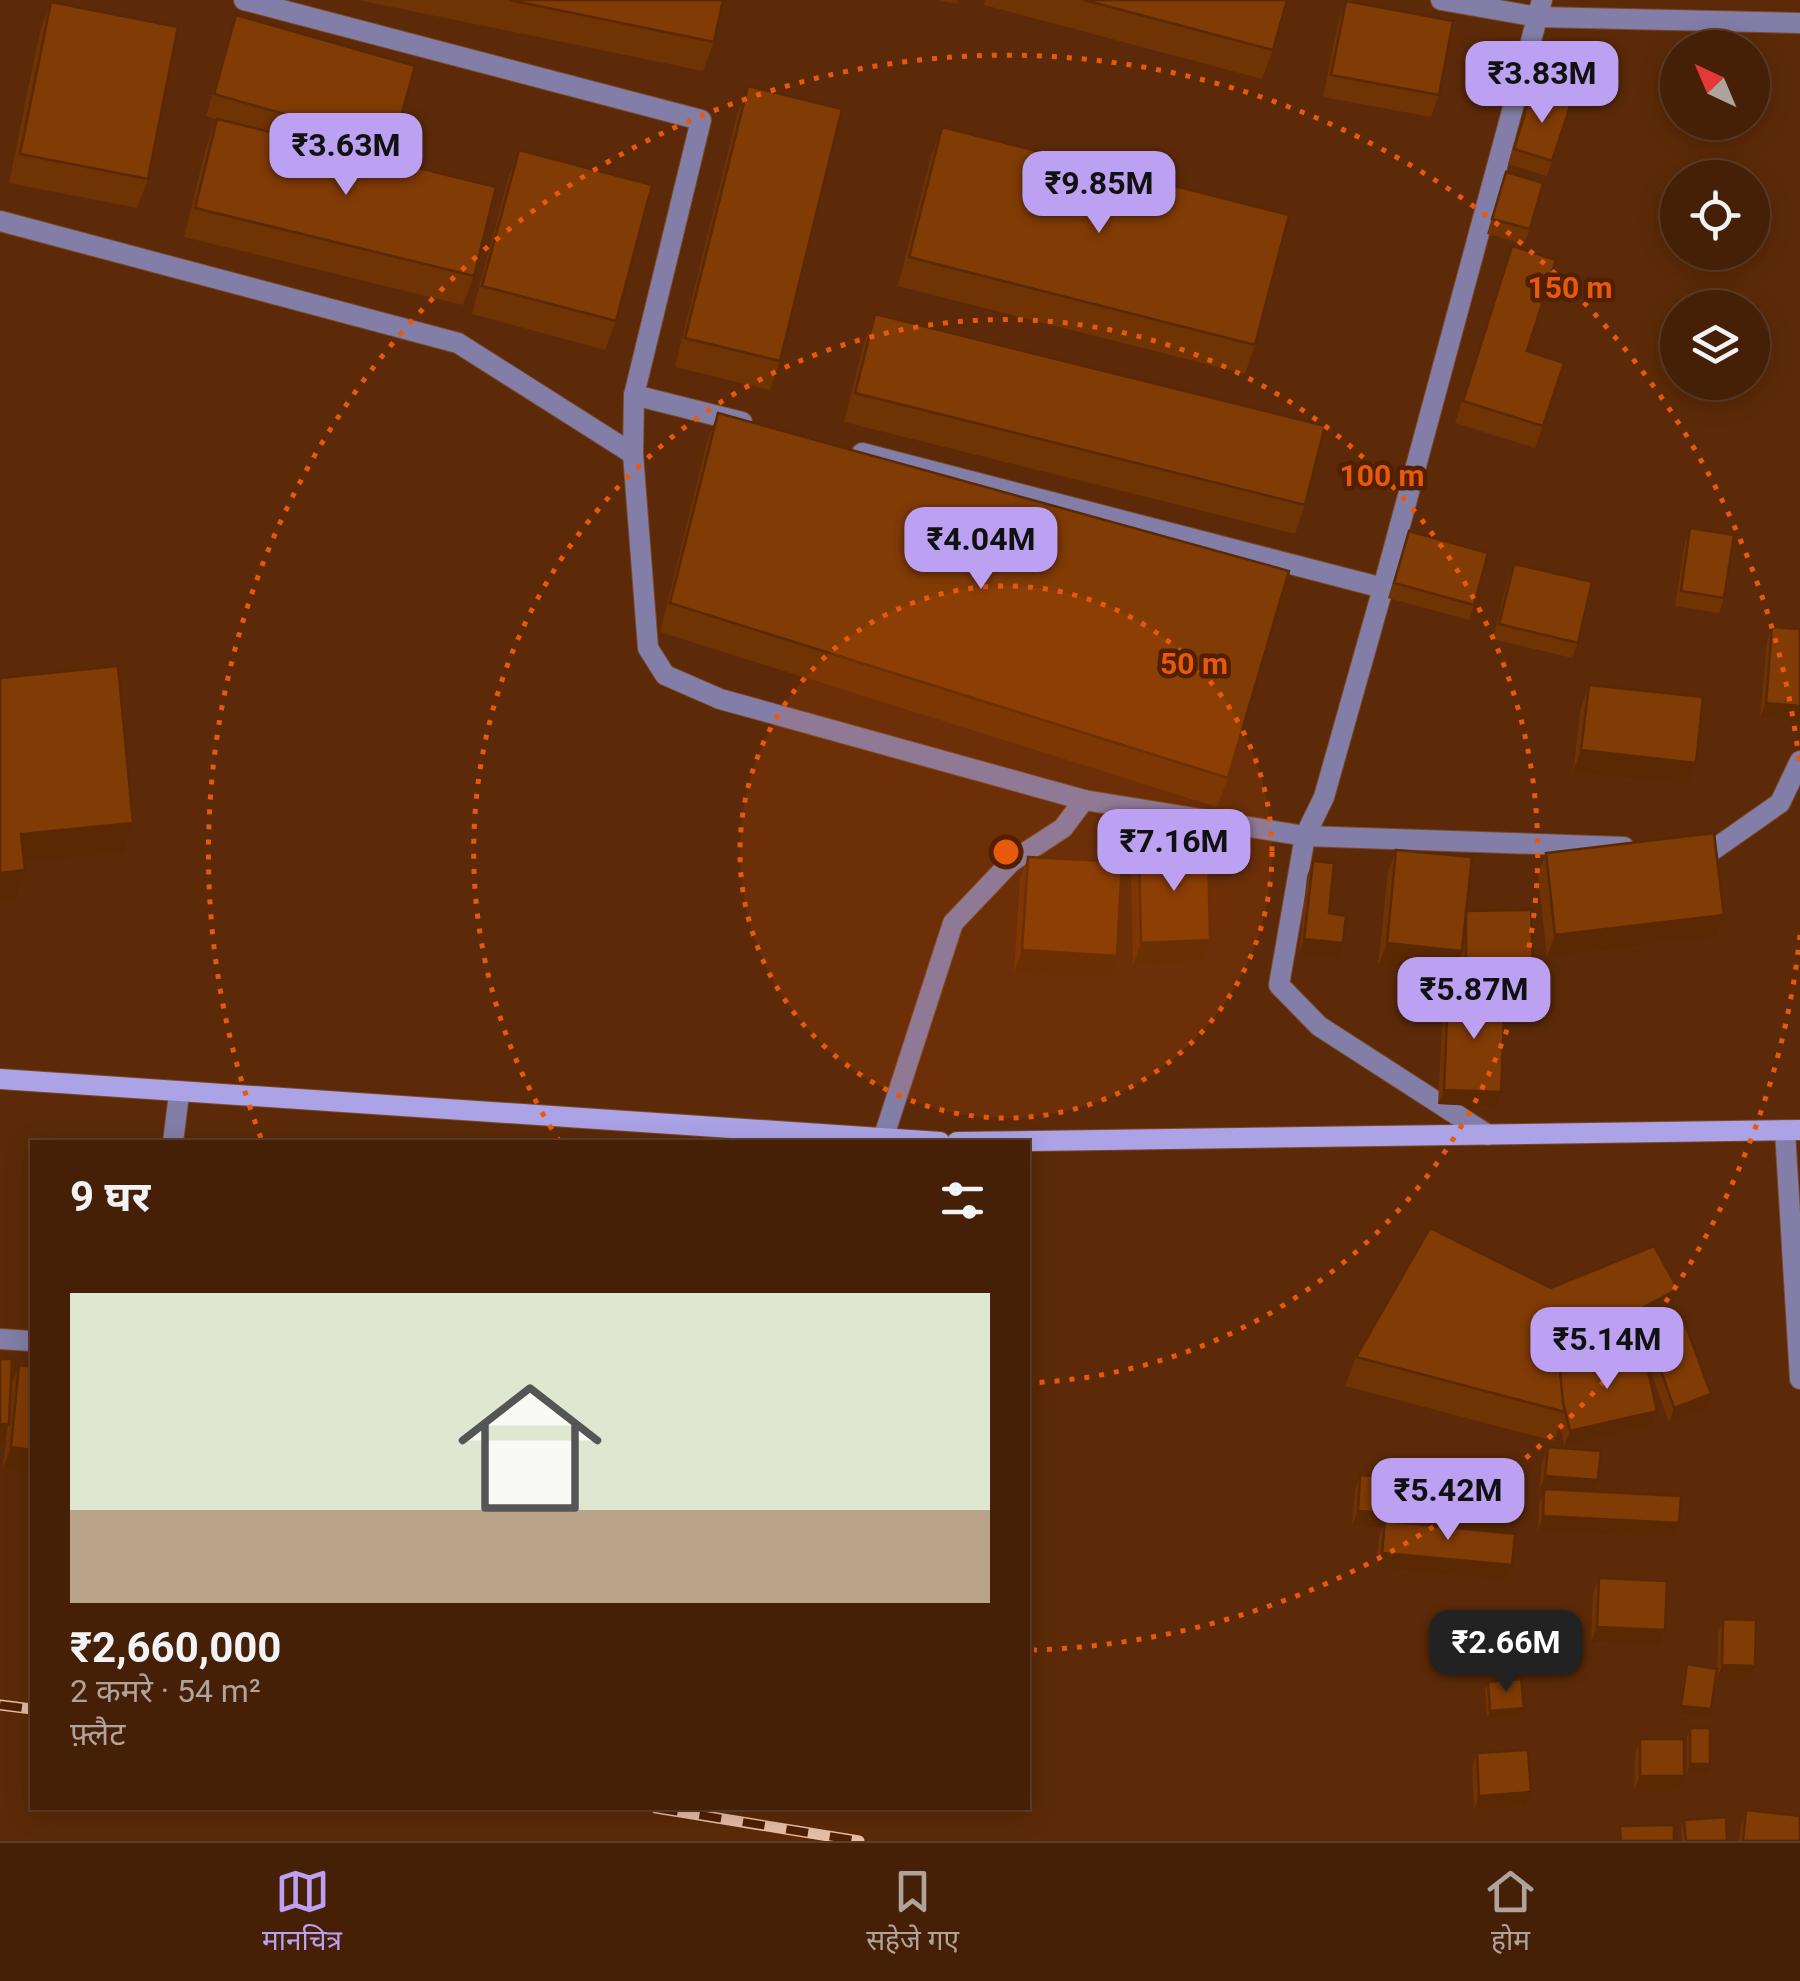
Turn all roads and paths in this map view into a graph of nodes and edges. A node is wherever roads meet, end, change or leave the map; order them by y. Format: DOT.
graph roads {
  1 [pos="244,0"];
  2 [pos="1441,0"];
  3 [pos="1540,9"];
  4 [pos="1800,22"];
  5 [pos="0,221"];
  6 [pos="634,394"];
  7 [pos="768,429"];
  8 [pos="845,449"];
  9 [pos="634,454"];
  10 [pos="1383,588"];
  11 [pos="1800,762"];
  12 [pos="1084,800"];
  13 [pos="1304,836"];
  14 [pos="0,1079"];
  15 [pos="178,1094"];
  16 [pos="1792,1131"];
  17 [pos="1488,1135"];
  18 [pos="882,1139"];
  19 [pos="174,1140"];
  20 [pos="901,1140"];
  21 [pos="1030,1141"];
  22 [pos="0,1338"];
  23 [pos="30,1341"];
  24 [pos="1800,1379"];
  1 -- 6 [label="street"];
  2 -- 3 [label="street"];
  3 -- 4 [label="street"];
  3 -- 10 [label="street"];
  5 -- 9 [label="street"];
  6 -- 7 [label="street"];
  6 -- 9 [label="street"];
  8 -- 10 [label="street"];
  9 -- 12 [label="street"];
  10 -- 13 [label="street"];
  11 -- 13 [label="street"];
  12 -- 13 [label="street"];
  12 -- 18 [label="street"];
  13 -- 17 [label="street"];
  14 -- 15 [label="street"];
  15 -- 18 [label="street"];
  15 -- 19 [label="street"];
  16 -- 17 [label="street"];
  16 -- 24 [label="street"];
  17 -- 21 [label="street"];
  18 -- 20 [label="street"];
  22 -- 23 [label="street"];
}
